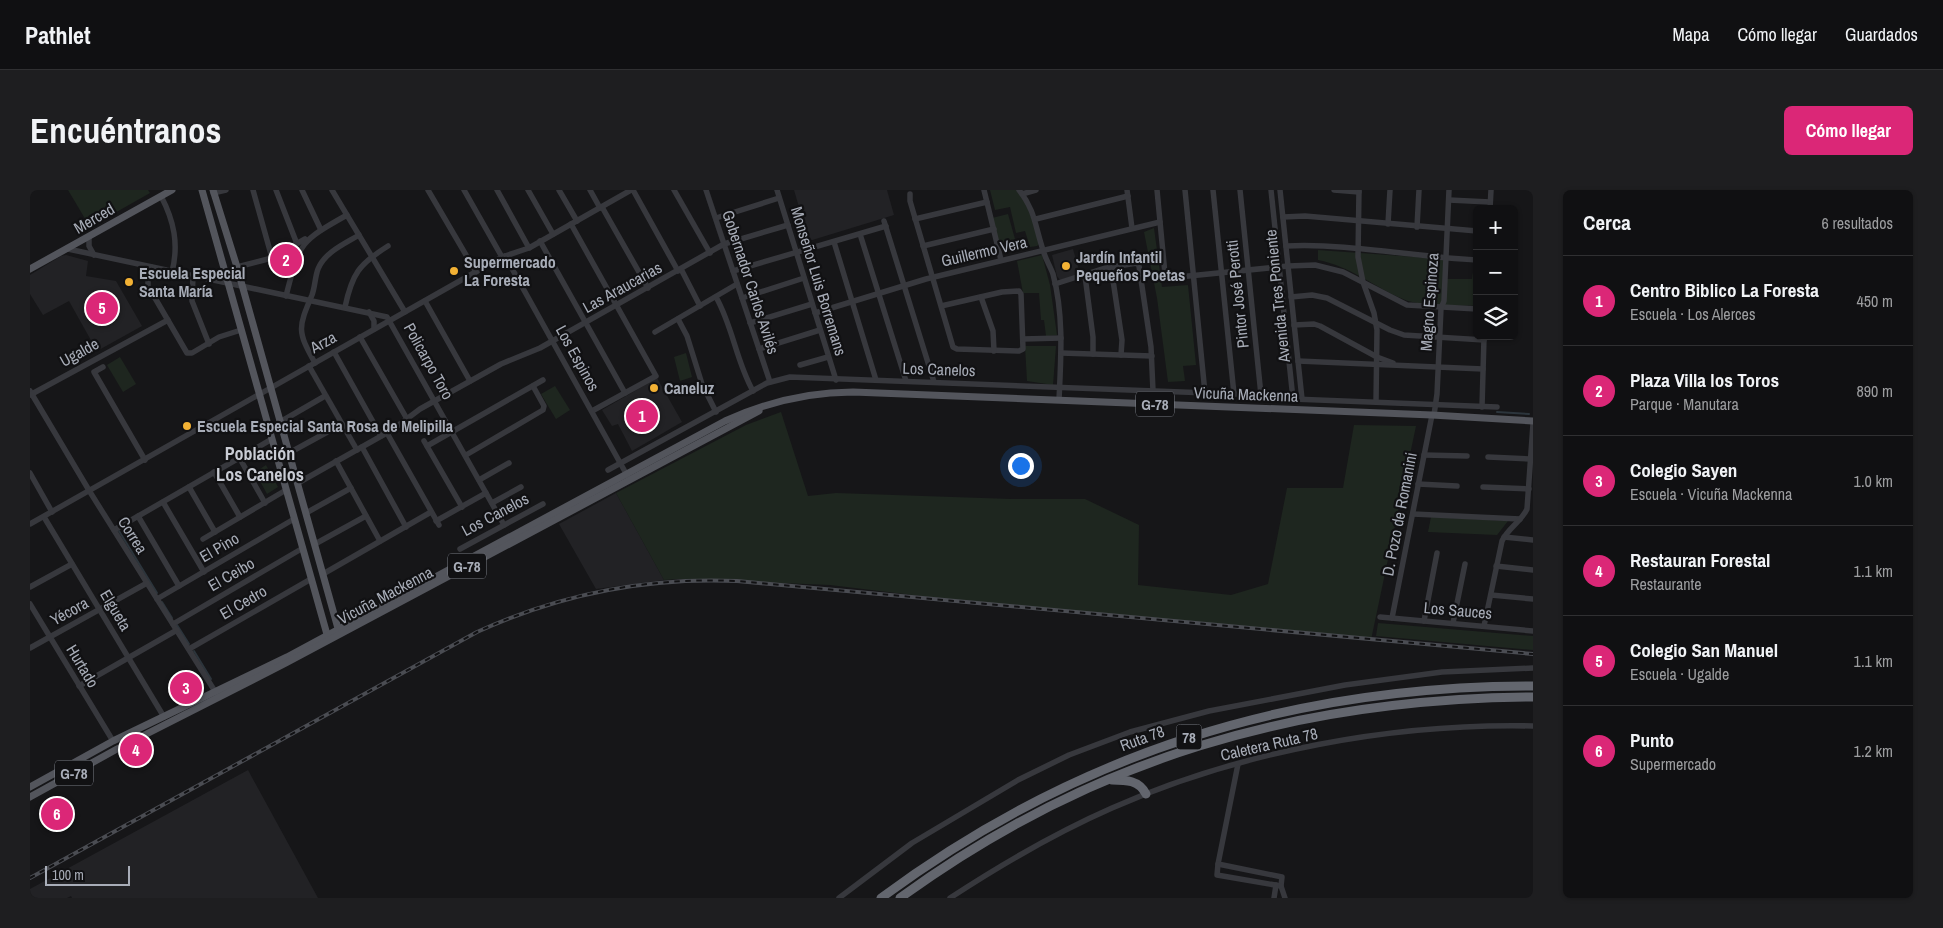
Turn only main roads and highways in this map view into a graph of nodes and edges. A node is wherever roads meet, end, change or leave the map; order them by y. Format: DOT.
graph roads {
  1 [pos="172,190"];
  2 [pos="202,190"];
  3 [pos="213,192"];
  4 [pos="30,269"];
  5 [pos="1533,423"];
  6 [pos="339,632"];
  7 [pos="328,638"];
  8 [pos="1533,686"];
  9 [pos="1533,697"];
  10 [pos="1104,781"];
  11 [pos="30,786"];
  12 [pos="1146,794"];
  13 [pos="30,797"];
  14 [pos="881,898"];
  15 [pos="900,898"];
  1 -- 4 [label="main road, Merced"];
  2 -- 7 [label="main road"];
  3 -- 6 [label="main road"];
  5 -- 6 [label="main road, Vicuña Mackenna / G-78"];
  6 -- 7 [label="main road, Vicuña Mackenna / G-78"];
  7 -- 11 [label="main road, Vicuña Mackenna / G-78"];
  7 -- 13 [label="main road, Vicuña Mackenna / G-78"];
  8 -- 14 [label="highway, Ruta 78 / 78"];
  9 -- 10 [label="highway, Ruta 78 / 78"];
  10 -- 12 [label="highway"];
  10 -- 15 [label="highway, Ruta 78 / 78"];
}
